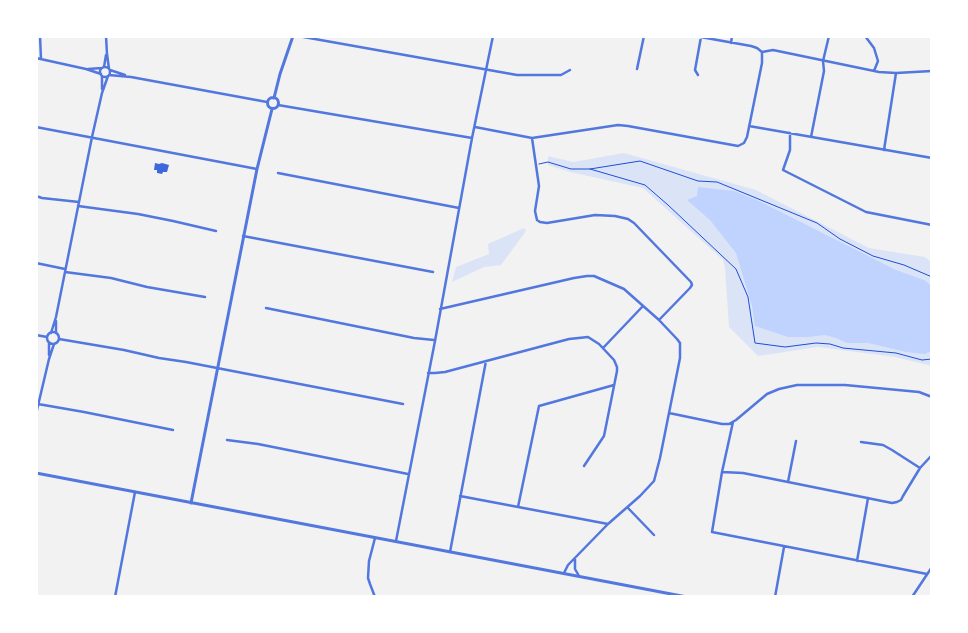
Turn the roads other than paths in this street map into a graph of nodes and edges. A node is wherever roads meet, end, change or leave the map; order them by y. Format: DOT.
graph roads {
  1 [pos="40,36"];
  2 [pos="106,36"];
  3 [pos="292,36"];
  4 [pos="298,36"];
  5 [pos="493,36"];
  6 [pos="644,36"];
  7 [pos="695,36"];
  8 [pos="732,36"];
  9 [pos="829,36"];
  10 [pos="865,36"];
  11 [pos="701,37"];
  12 [pos="731,42"];
  13 [pos="762,52"];
  14 [pos="107,54"];
  15 [pos="36,58"];
  16 [pos="41,59"];
  17 [pos="823,61"];
  18 [pos="103,68"];
  19 [pos="86,69"];
  20 [pos="110,69"];
  21 [pos="637,69"];
  22 [pos="486,70"];
  23 [pos="570,70"];
  24 [pos="874,71"];
  25 [pos="932,71"];
  26 [pos="896,73"];
  27 [pos="101,75"];
  28 [pos="698,75"];
  29 [pos="109,76"];
  30 [pos="131,77"];
  31 [pos="102,93"];
  32 [pos="274,98"];
  33 [pos="267,102"];
  34 [pos="278,105"];
  35 [pos="272,109"];
  36 [pos="475,126"];
  37 [pos="749,126"];
  38 [pos="36,127"];
  39 [pos="790,133"];
  40 [pos="92,137"];
  41 [pos="811,137"];
  42 [pos="472,138"];
  43 [pos="532,138"];
  44 [pos="884,150"];
  45 [pos="932,158"];
  46 [pos="256,169"];
  47 [pos="278,173"];
  48 [pos="36,196"];
  49 [pos="79,202"];
  50 [pos="78,206"];
  51 [pos="459,208"];
  52 [pos="932,225"];
  53 [pos="216,231"];
  54 [pos="243,236"];
  55 [pos="36,264"];
  56 [pos="65,270"];
  57 [pos="432,272"];
  58 [pos="205,297"];
  59 [pos="643,306"];
  60 [pos="266,308"];
  61 [pos="440,309"];
  62 [pos="56,317"];
  63 [pos="659,320"];
  64 [pos="51,333"];
  65 [pos="56,334"];
  66 [pos="36,335"];
  67 [pos="47,337"];
  68 [pos="59,339"];
  69 [pos="435,340"];
  70 [pos="49,343"];
  71 [pos="54,344"];
  72 [pos="603,348"];
  73 [pos="49,359"];
  74 [pos="486,361"];
  75 [pos="217,368"];
  76 [pos="428,373"];
  77 [pos="614,385"];
  78 [pos="932,397"];
  79 [pos="38,401"];
  80 [pos="403,404"];
  81 [pos="669,413"];
  82 [pos="36,414"];
  83 [pos="733,422"];
  84 [pos="173,430"];
  85 [pos="227,440"];
  86 [pos="796,441"];
  87 [pos="861,442"];
  88 [pos="932,455"];
  89 [pos="584,466"];
  90 [pos="920,468"];
  91 [pos="722,472"];
  92 [pos="36,473"];
  93 [pos="408,474"];
  94 [pos="788,482"];
  95 [pos="135,492"];
  96 [pos="460,496"];
  97 [pos="868,498"];
  98 [pos="191,503"];
  99 [pos="518,507"];
  100 [pos="628,508"];
  101 [pos="608,524"];
  102 [pos="654,535"];
  103 [pos="375,537"];
  104 [pos="396,541"];
  105 [pos="784,546"];
  106 [pos="450,552"];
  107 [pos="575,558"];
  108 [pos="857,560"];
  109 [pos="932,567"];
  110 [pos="564,574"];
  111 [pos="927,574"];
  112 [pos="579,576"];
  113 [pos="115,597"];
  114 [pos="375,597"];
  115 [pos="687,597"];
  116 [pos="775,597"];
  117 [pos="912,597"];
  1 -- 16 [label="street"];
  2 -- 14 [label="street"];
  3 -- 32 [label="street"];
  4 -- 22 [label="street"];
  5 -- 22 [label="street"];
  6 -- 21 [label="street"];
  7 -- 11 [label="street"];
  8 -- 12 [label="street"];
  9 -- 17 [label="street"];
  10 -- 24 [label="street"];
  11 -- 12 [label="street"];
  11 -- 28 [label="street"];
  12 -- 13 [label="street"];
  13 -- 17 [label="street"];
  13 -- 37 [label="street"];
  14 -- 18 [label="street"];
  14 -- 20 [label="street"];
  15 -- 16 [label="street"];
  16 -- 19 [label="street"];
  17 -- 24 [label="street"];
  17 -- 41 [label="street"];
  18 -- 19 [label="street"];
  18 -- 20 [label="street"];
  18 -- 27 [label="street"];
  19 -- 27 [label="street"];
  20 -- 29 [label="street"];
  20 -- 30 [label="street"];
  22 -- 23 [label="street"];
  22 -- 36 [label="street"];
  24 -- 26 [label="street"];
  25 -- 26 [label="street"];
  26 -- 44 [label="street"];
  27 -- 29 [label="street"];
  27 -- 31 [label="street"];
  29 -- 30 [label="street"];
  29 -- 31 [label="street"];
  30 -- 33 [label="street"];
  31 -- 40 [label="street"];
  32 -- 33 [label="street"];
  32 -- 34 [label="street"];
  33 -- 35 [label="street"];
  34 -- 35 [label="street"];
  34 -- 42 [label="street"];
  35 -- 46 [label="street"];
  36 -- 42 [label="street"];
  36 -- 43 [label="street"];
  37 -- 39 [label="street"];
  37 -- 43 [label="street"];
  38 -- 40 [label="street"];
  39 -- 41 [label="street"];
  39 -- 52 [label="street"];
  40 -- 46 [label="street"];
  40 -- 49 [label="street"];
  41 -- 44 [label="street"];
  42 -- 51 [label="street"];
  43 -- 63 [label="street"];
  44 -- 45 [label="street"];
  46 -- 54 [label="street"];
  47 -- 51 [label="street"];
  48 -- 49 [label="street"];
  49 -- 50 [label="street"];
  50 -- 53 [label="street"];
  50 -- 56 [label="street"];
  51 -- 61 [label="street"];
  54 -- 57 [label="street"];
  54 -- 75 [label="street"];
  55 -- 56 [label="street"];
  56 -- 58 [label="street"];
  56 -- 62 [label="street"];
  59 -- 61 [label="street"];
  59 -- 63 [label="street"];
  59 -- 72 [label="street"];
  60 -- 69 [label="street"];
  61 -- 69 [label="street"];
  62 -- 64 [label="street"];
  62 -- 65 [label="street"];
  63 -- 81 [label="street"];
  64 -- 65 [label="street"];
  64 -- 67 [label="street"];
  65 -- 68 [label="street"];
  66 -- 67 [label="street"];
  67 -- 70 [label="street"];
  68 -- 71 [label="street"];
  68 -- 75 [label="street"];
  69 -- 76 [label="street"];
  70 -- 71 [label="street"];
  70 -- 73 [label="street"];
  71 -- 73 [label="street"];
  72 -- 74 [label="street"];
  72 -- 77 [label="street"];
  73 -- 79 [label="street"];
  74 -- 76 [label="street"];
  74 -- 96 [label="street"];
  75 -- 80 [label="street"];
  75 -- 98 [label="street"];
  76 -- 93 [label="street"];
  77 -- 89 [label="street"];
  77 -- 99 [label="street"];
  78 -- 83 [label="street"];
  79 -- 82 [label="street"];
  79 -- 84 [label="street"];
  81 -- 83 [label="street"];
  81 -- 100 [label="street"];
  83 -- 91 [label="street"];
  85 -- 93 [label="street"];
  86 -- 94 [label="street"];
  87 -- 90 [label="street"];
  88 -- 90 [label="street"];
  90 -- 97 [label="street"];
  91 -- 94 [label="street"];
  91 -- 105 [label="street"];
  92 -- 95 [label="street"];
  93 -- 104 [label="street"];
  94 -- 97 [label="street"];
  95 -- 98 [label="street"];
  95 -- 113 [label="street"];
  96 -- 99 [label="street"];
  96 -- 106 [label="street"];
  97 -- 108 [label="street"];
  98 -- 103 [label="street"];
  99 -- 101 [label="street"];
  100 -- 101 [label="street"];
  100 -- 102 [label="street"];
  101 -- 107 [label="street"];
  103 -- 104 [label="street"];
  103 -- 114 [label="street"];
  104 -- 106 [label="street"];
  105 -- 108 [label="street"];
  105 -- 116 [label="street"];
  106 -- 110 [label="street"];
  107 -- 110 [label="street"];
  107 -- 112 [label="street"];
  108 -- 111 [label="street"];
  109 -- 111 [label="street"];
  110 -- 112 [label="street"];
  111 -- 117 [label="street"];
  112 -- 115 [label="street"];
}
